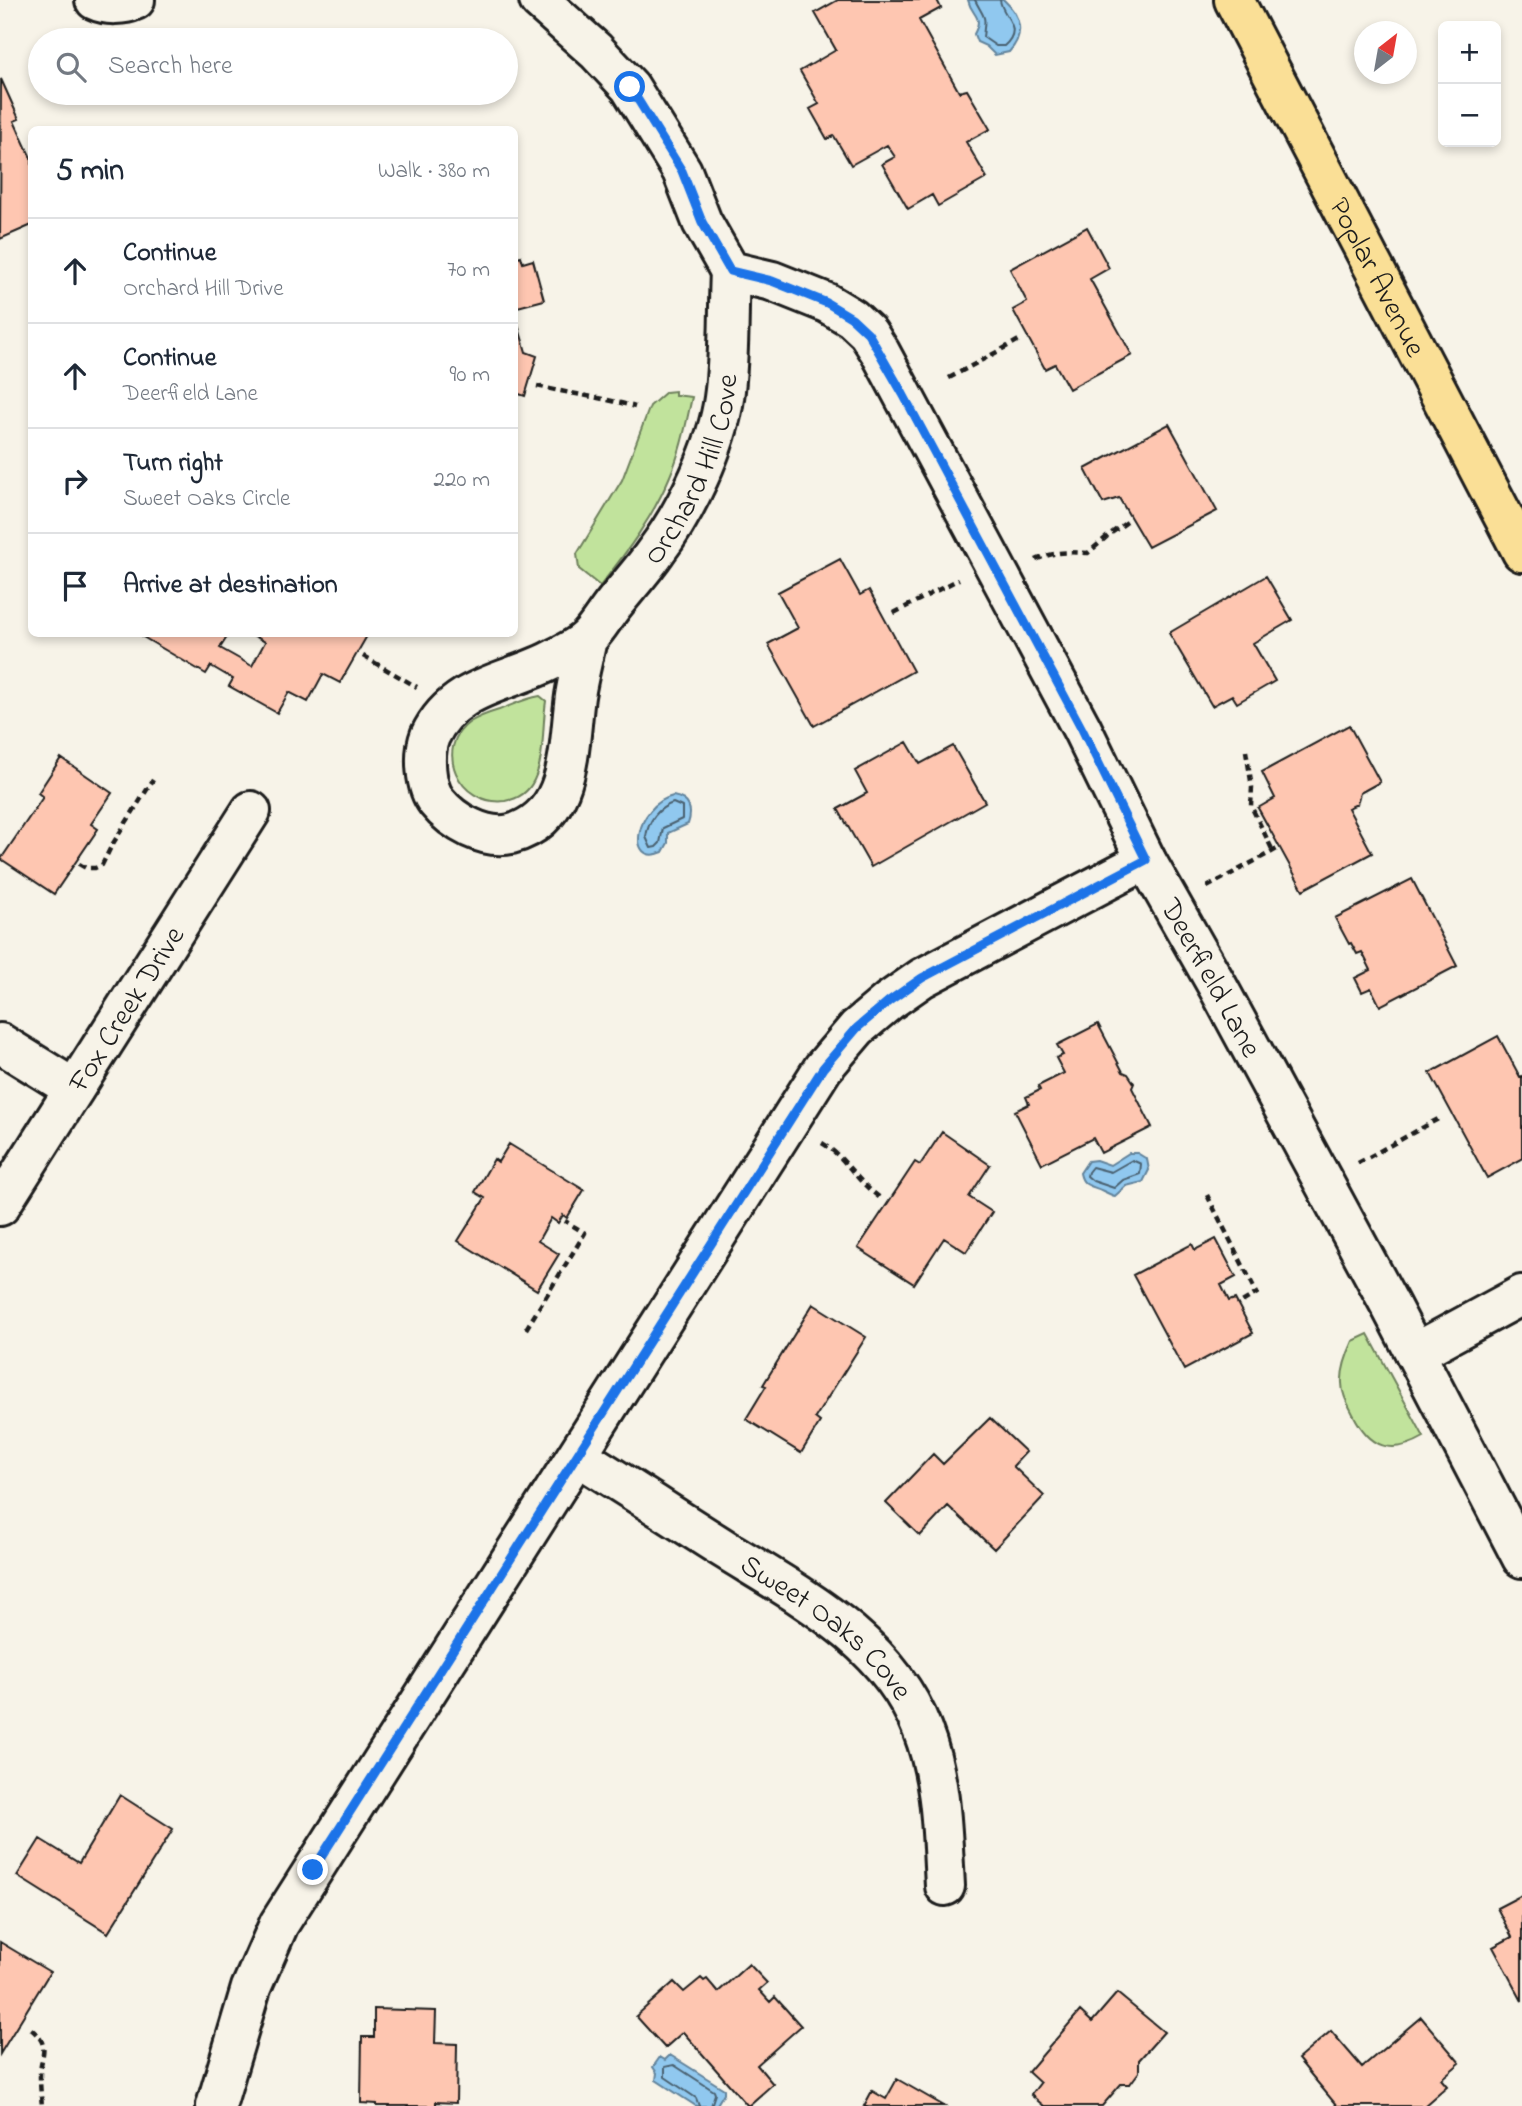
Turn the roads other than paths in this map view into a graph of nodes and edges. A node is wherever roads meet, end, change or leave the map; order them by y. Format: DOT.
graph roads {
  1 [pos="95,0"];
  2 [pos="135,0"];
  3 [pos="539,0"];
  4 [pos="1234,0"];
  5 [pos="730,271"];
  6 [pos="1522,552"];
  7 [pos="587,639"];
  8 [pos="251,811"];
  9 [pos="1146,860"];
  10 [pos="0,1043"];
  11 [pos="74,1089"];
  12 [pos="0,1206"];
  13 [pos="1522,1295"];
  14 [pos="1415,1353"];
  15 [pos="578,1456"];
  16 [pos="1522,1558"];
  17 [pos="944,1886"];
  18 [pos="216,2106"];
  1 -- 2 [label="street"];
  3 -- 5 [label="street"];
  4 -- 6 [label="main road, Poplar Avenue"];
  5 -- 7 [label="street, Orchard Hill Cove"];
  5 -- 9 [label="street, Deerfield Lane"];
  7 -- 7 [label="street, Orchard Hill Cove"];
  8 -- 11 [label="street, Fox Creek Drive"];
  9 -- 14 [label="street, Deerfield Lane"];
  9 -- 15 [label="street"];
  10 -- 11 [label="street"];
  11 -- 12 [label="street, Fox Creek Drive"];
  13 -- 14 [label="street"];
  14 -- 16 [label="street, Deerfield Lane"];
  15 -- 17 [label="street, Sweet Oaks Cove"];
  15 -- 18 [label="street"];
}
